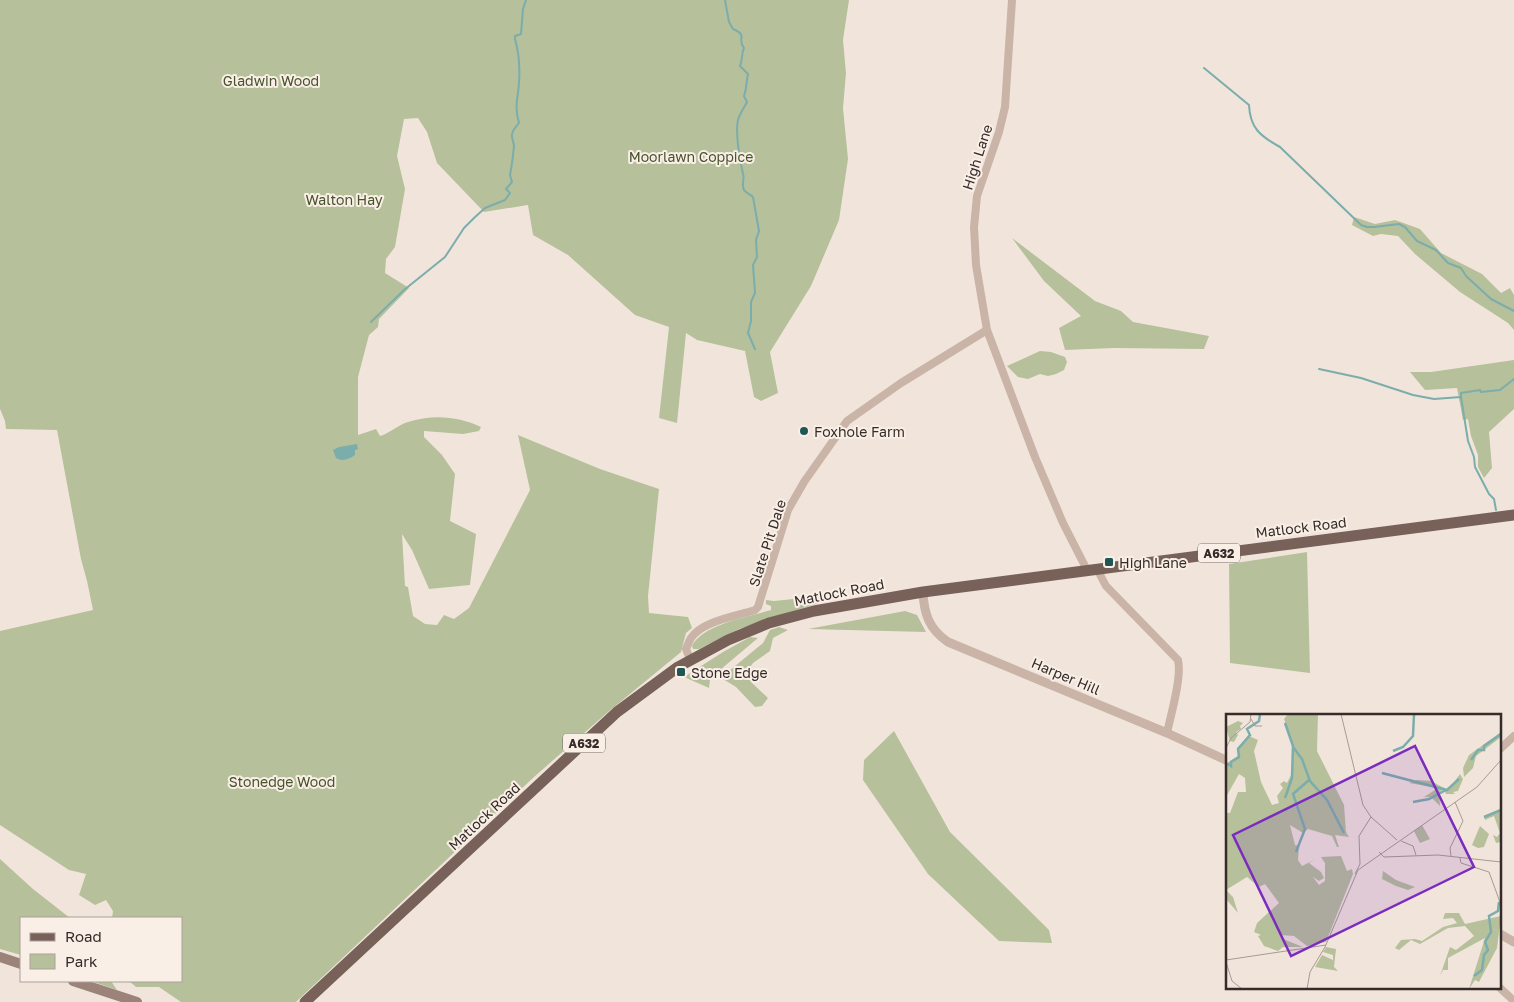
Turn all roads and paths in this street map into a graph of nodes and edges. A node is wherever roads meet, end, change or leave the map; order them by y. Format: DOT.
graph roads {
  1 [pos="1012,0"];
  2 [pos="987,330"];
  3 [pos="1514,515"];
  4 [pos="1092,570"];
  5 [pos="923,592"];
  6 [pos="690,659"];
  7 [pos="1167,733"];
  8 [pos="1514,736"];
  9 [pos="1502,747"];
  10 [pos="1226,760"];
  11 [pos="1502,935"];
  12 [pos="1514,942"];
  13 [pos="0,957"];
  14 [pos="20,964"];
  15 [pos="76,982"];
  16 [pos="1502,990"];
  17 [pos="1514,1001"];
  18 [pos="137,1002"];
  19 [pos="305,1002"];
  1 -- 2 [label="street, High Lane"];
  2 -- 4 [label="street, High Lane"];
  2 -- 6 [label="street, Slate Pit Dale"];
  3 -- 4 [label="main road, Matlock Road / A632"];
  4 -- 5 [label="main road, Matlock Road / A632"];
  4 -- 7 [label="street, High Lane"];
  5 -- 6 [label="main road, Matlock Road / A632"];
  5 -- 7 [label="street, Harper Hill"];
  6 -- 19 [label="main road, Matlock Road / A632"];
  7 -- 10 [label="street, Harper Hill"];
  8 -- 9 [label="street"];
  11 -- 12 [label="street"];
  13 -- 14 [label="main road"];
  15 -- 18 [label="main road"];
  16 -- 17 [label="street"];
}
